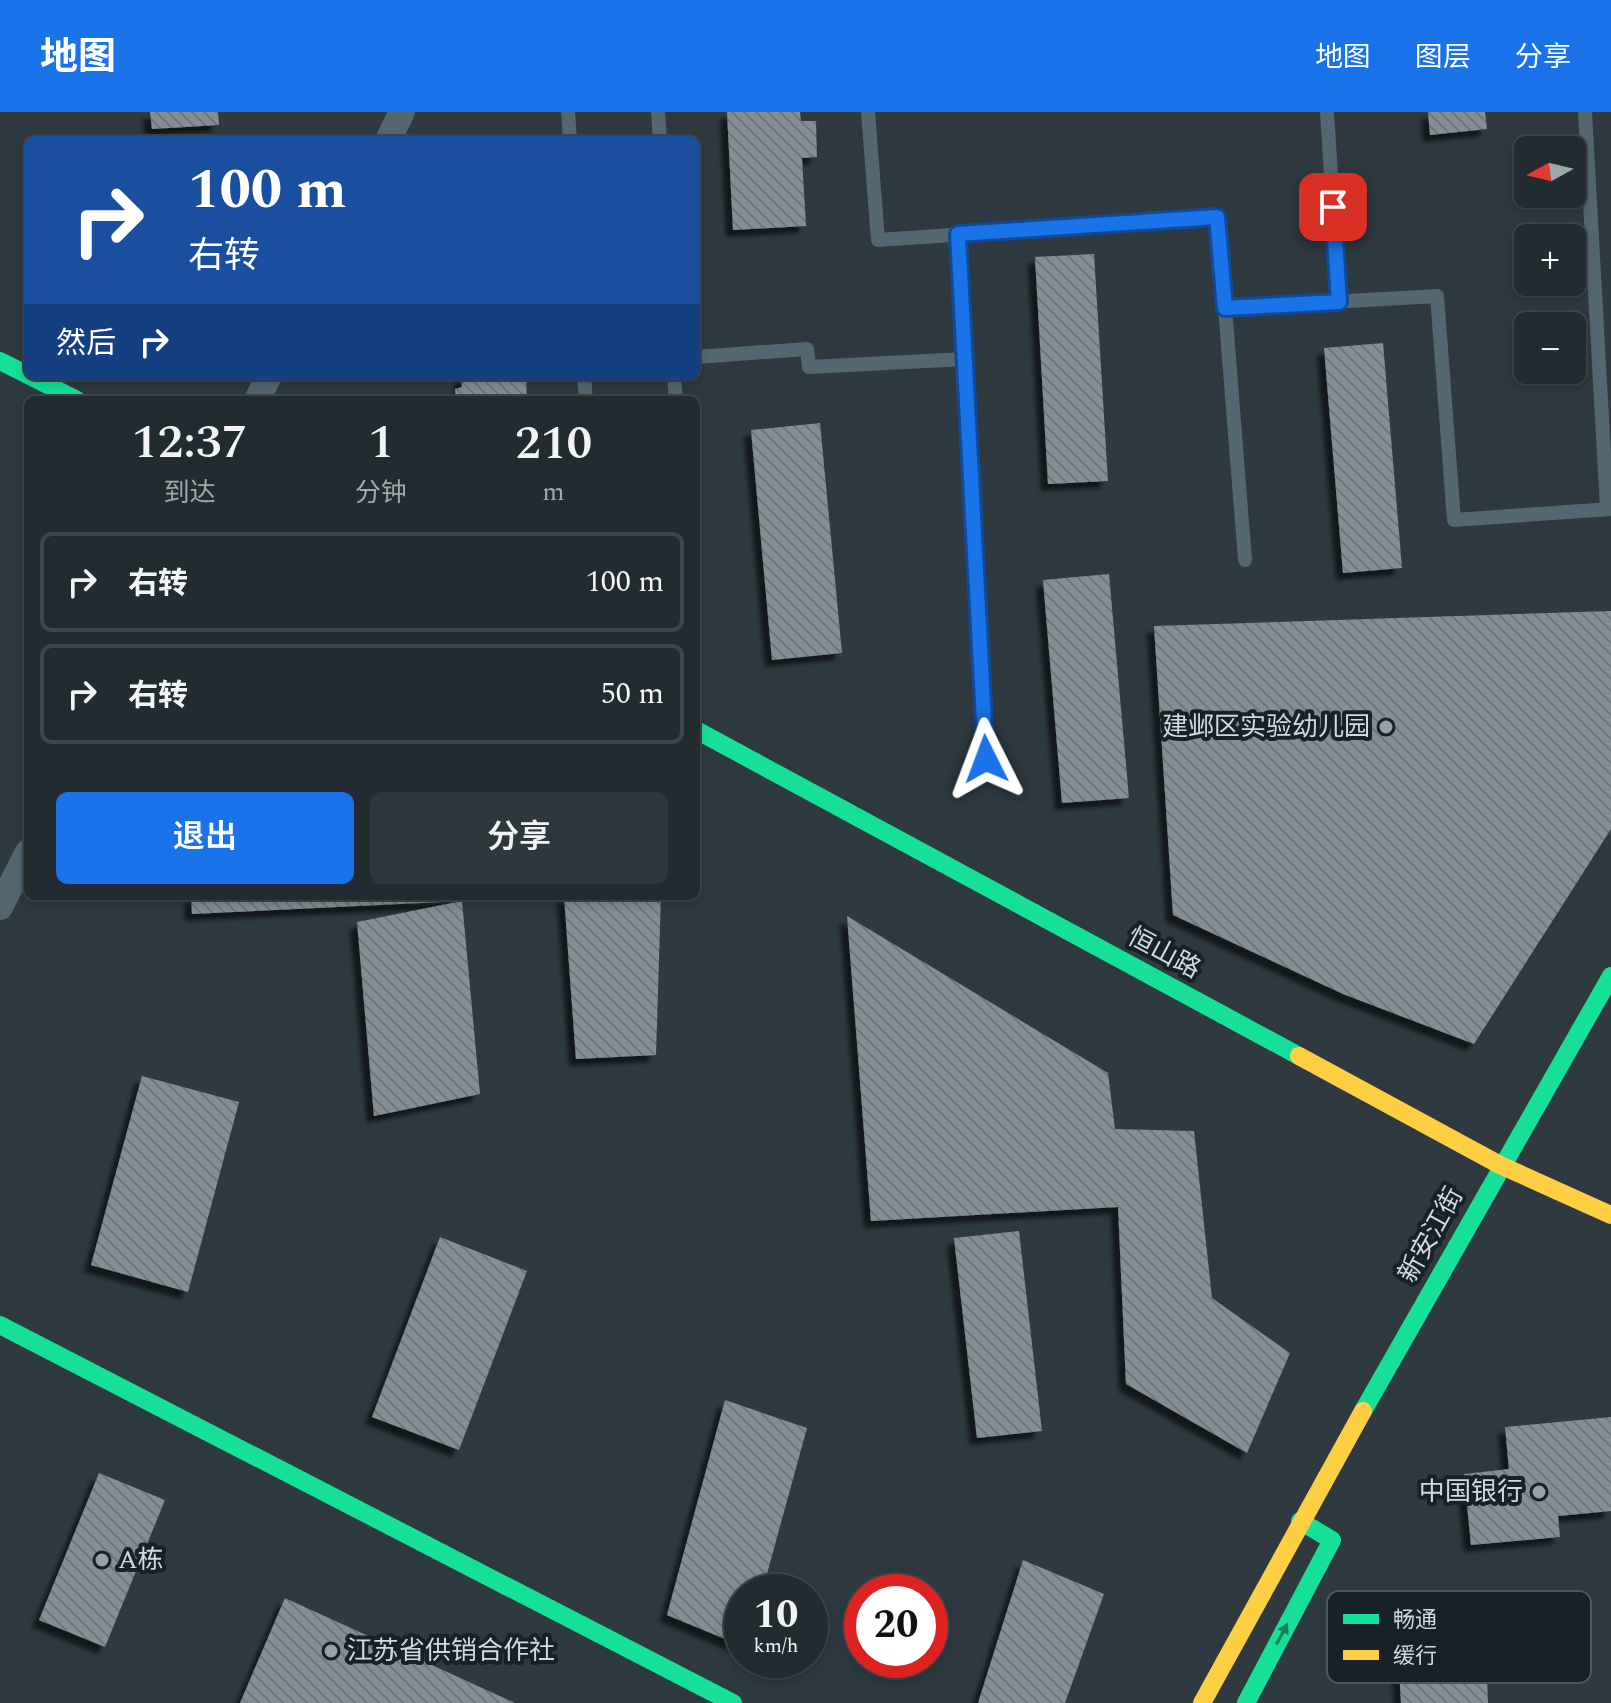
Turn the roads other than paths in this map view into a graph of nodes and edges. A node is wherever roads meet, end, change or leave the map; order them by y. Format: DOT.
graph roads {
  1 [pos="402,112"];
  2 [pos="568,112"];
  3 [pos="658,112"];
  4 [pos="868,112"];
  5 [pos="1327,112"];
  6 [pos="1585,112"];
  7 [pos="390,136"];
  8 [pos="570,136"];
  9 [pos="660,136"];
  10 [pos="958,234"];
  11 [pos="1339,302"];
  12 [pos="1225,308"];
  13 [pos="700,357"];
  14 [pos="965,359"];
  15 [pos="0,361"];
  16 [pos="24,373"];
  17 [pos="39,380"];
  18 [pos="69,396"];
  19 [pos="1609,509"];
  20 [pos="1245,560"];
  21 [pos="700,732"];
  22 [pos="986,759"];
  23 [pos="24,860"];
  24 [pos="0,907"];
  25 [pos="1611,976"];
  26 [pos="1500,1165"];
  27 [pos="1611,1215"];
  28 [pos="0,1325"];
  29 [pos="1300,1521"];
  30 [pos="733,1703"];
  31 [pos="1202,1703"];
  32 [pos="1246,1703"];
  1 -- 7 [label="street"];
  2 -- 8 [label="lane"];
  3 -- 9 [label="lane"];
  4 -- 10 [label="lane"];
  5 -- 11 [label="lane"];
  6 -- 19 [label="lane"];
  10 -- 12 [label="lane"];
  10 -- 14 [label="lane"];
  11 -- 12 [label="lane"];
  11 -- 19 [label="lane"];
  12 -- 20 [label="lane"];
  13 -- 14 [label="lane"];
  14 -- 22 [label="lane"];
  15 -- 16 [label="street"];
  17 -- 18 [label="street"];
  21 -- 26 [label="street, 恒山路"];
  23 -- 24 [label="street"];
  25 -- 26 [label="street, 新安江街"];
  26 -- 27 [label="street, 恒山路"];
  26 -- 29 [label="street, 新安江街"];
  28 -- 30 [label="street"];
  29 -- 31 [label="street, 新安江街"];
  32 -- 29 [label="street, one-way"];
}
